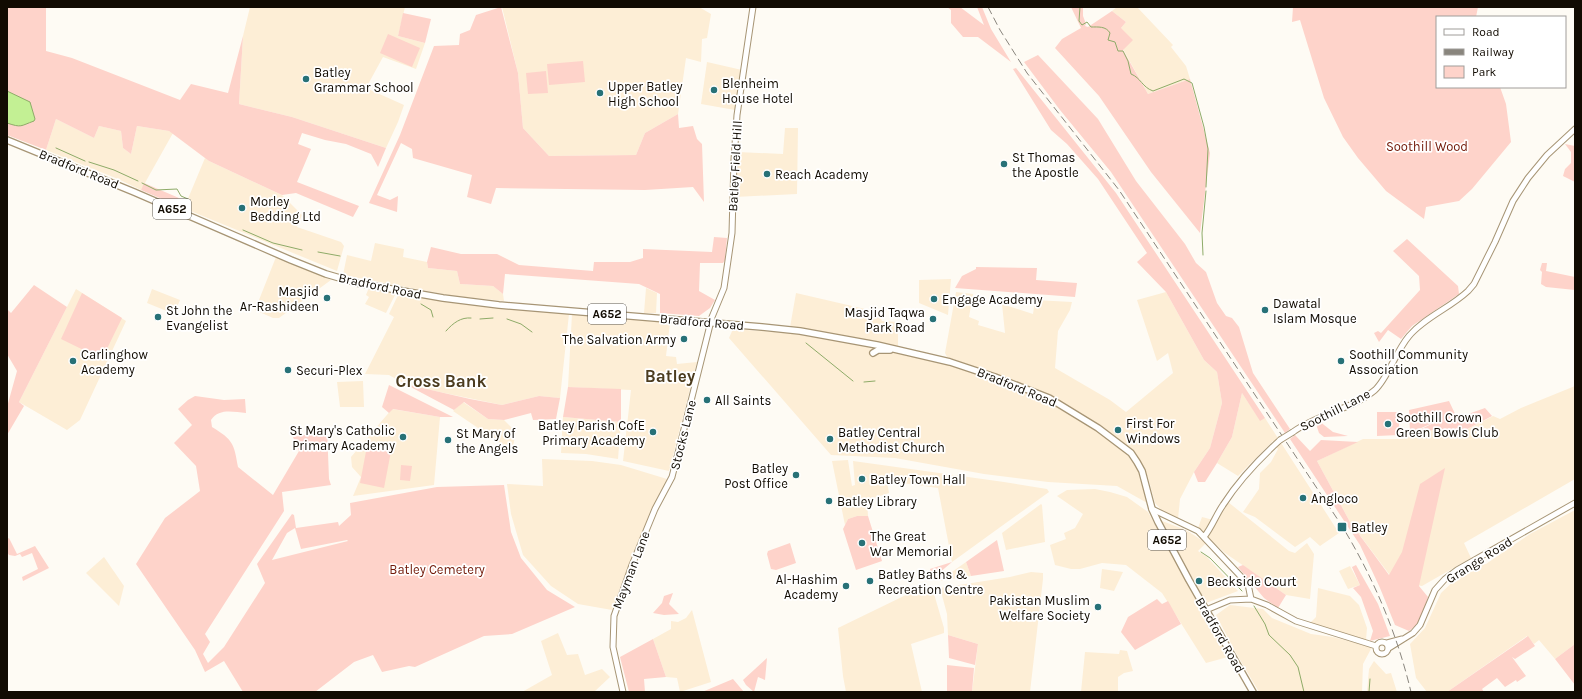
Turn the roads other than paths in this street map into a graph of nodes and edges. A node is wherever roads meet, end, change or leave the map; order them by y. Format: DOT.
graph roads {
  1 [pos="753,7"];
  2 [pos="1575,129"];
  3 [pos="7,140"];
  4 [pos="710,323"];
  5 [pos="901,350"];
  6 [pos="873,353"];
  7 [pos="672,477"];
  8 [pos="1575,503"];
  9 [pos="1152,510"];
  10 [pos="1204,537"];
  11 [pos="1251,599"];
  12 [pos="1206,610"];
  13 [pos="1376,646"];
  14 [pos="1388,646"];
  15 [pos="623,692"];
  16 [pos="1253,692"];
  1 -- 4 [label="main road, Batley Field Hill"];
  2 -- 10 [label="main road, Soothill Lane, bridge"];
  3 -- 4 [label="main road, Bradford Road / A652"];
  4 -- 5 [label="main road, Bradford Road / A652"];
  4 -- 7 [label="main road, Stocks Lane"];
  5 -- 6 [label="main road"];
  5 -- 9 [label="main road, Bradford Road / A652"];
  7 -- 15 [label="main road, Mayman Lane"];
  8 -- 14 [label="main road, Grange Road"];
  9 -- 10 [label="main road"];
  9 -- 12 [label="main road, Bradford Road / A652"];
  10 -- 11 [label="main road"];
  11 -- 12 [label="main road"];
  11 -- 13 [label="main road"];
  12 -- 16 [label="main road, Bradford Road / A652"];
  13 -- 14 [label="main road"];
  13 -- 14 [label="main road"];
}
